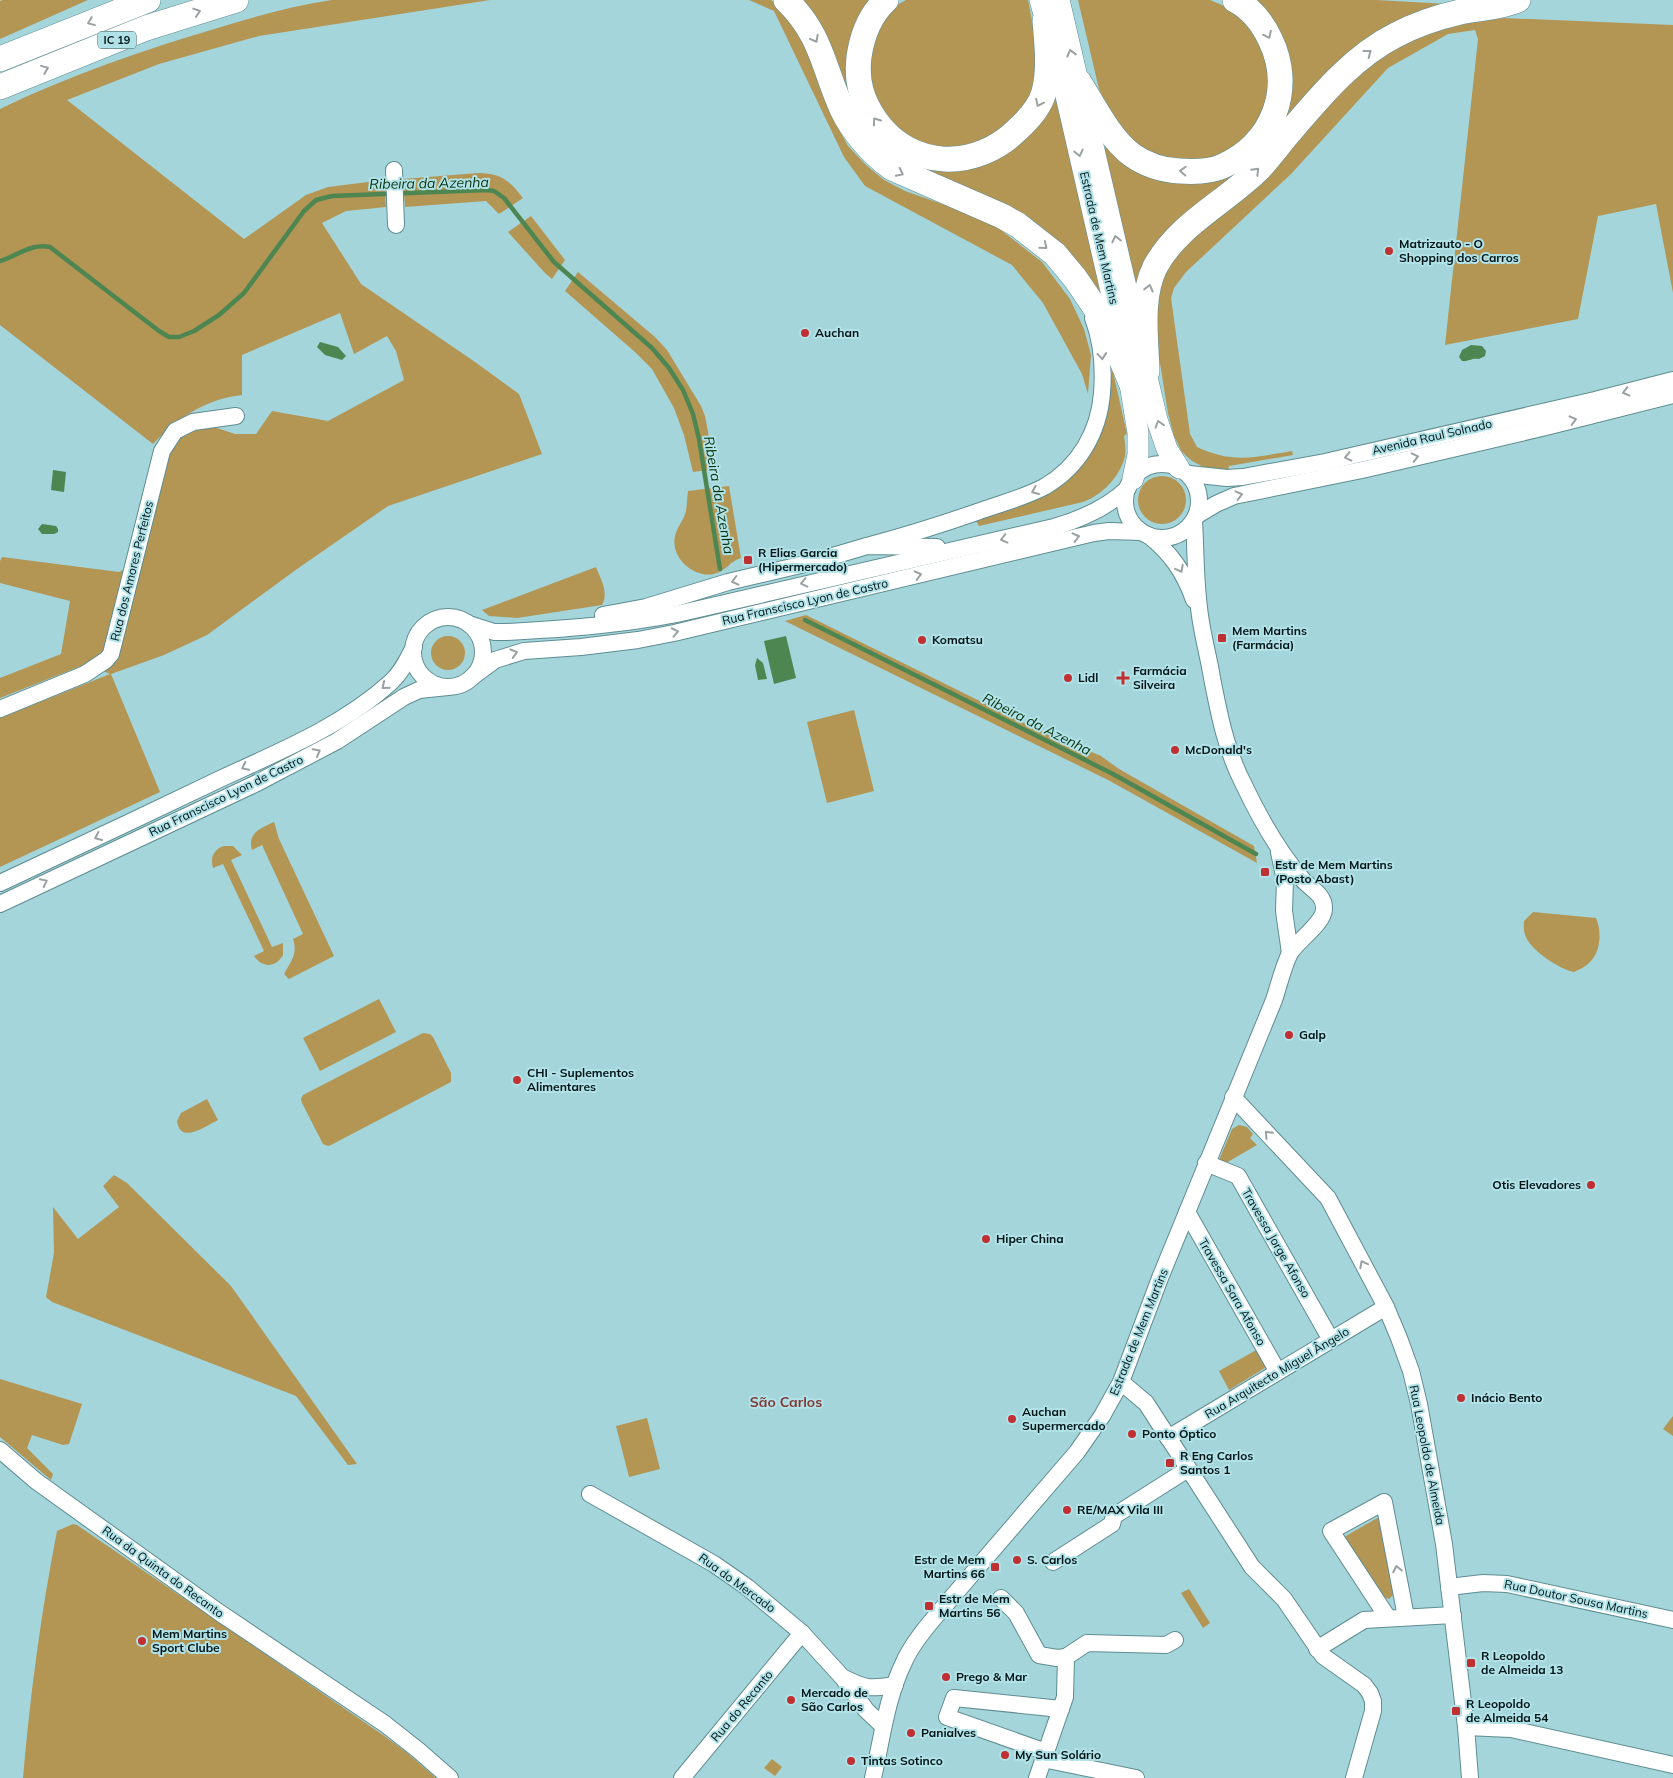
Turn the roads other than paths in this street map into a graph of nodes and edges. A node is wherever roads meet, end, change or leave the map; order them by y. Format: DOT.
graph roads {
  1 [pos="148,0"];
  2 [pos="236,0"];
  3 [pos="786,0"];
  4 [pos="886,0"];
  5 [pos="1059,0"];
  6 [pos="1236,0"];
  7 [pos="1518,0"];
  8 [pos="1050,15"];
  9 [pos="0,59"];
  10 [pos="1079,82"];
  11 [pos="0,88"];
  12 [pos="394,170"];
  13 [pos="396,220"];
  14 [pos="1074,278"];
  15 [pos="1139,378"];
  16 [pos="1673,380"];
  17 [pos="1673,395"];
  18 [pos="236,416"];
  19 [pos="1184,471"];
  20 [pos="1130,483"];
  21 [pos="1195,518"];
  22 [pos="1144,533"];
  23 [pos="867,546"];
  24 [pos="971,547"];
  25 [pos="1201,621"];
  26 [pos="469,624"];
  27 [pos="565,629"];
  28 [pos="414,648"];
  29 [pos="472,677"];
  30 [pos="448,687"];
  31 [pos="0,708"];
  32 [pos="1277,846"];
  33 [pos="0,883"];
  34 [pos="1312,889"];
  35 [pos="0,904"];
  36 [pos="1284,908"];
  37 [pos="1313,926"];
  38 [pos="1290,953"];
  39 [pos="1232,1097"];
  40 [pos="1206,1163"];
  41 [pos="1187,1212"];
  42 [pos="1386,1307"];
  43 [pos="1331,1340"];
  44 [pos="1278,1372"];
  45 [pos="1121,1382"];
  46 [pos="1168,1438"];
  47 [pos="0,1450"];
  48 [pos="1188,1469"];
  49 [pos="590,1494"];
  50 [pos="1053,1562"];
  51 [pos="1449,1587"];
  52 [pos="1001,1598"];
  53 [pos="1452,1614"];
  54 [pos="1406,1617"];
  55 [pos="1388,1618"];
  56 [pos="1673,1620"];
  57 [pos="802,1634"];
  58 [pos="1175,1640"];
  59 [pos="1317,1649"];
  60 [pos="1066,1657"];
  61 [pos="843,1678"];
  62 [pos="894,1685"];
  63 [pos="1063,1703"];
  64 [pos="883,1726"];
  65 [pos="1466,1727"];
  66 [pos="1044,1756"];
  67 [pos="1673,1765"];
  68 [pos="450,1778"];
  69 [pos="682,1778"];
  70 [pos="873,1778"];
  71 [pos="1037,1778"];
  72 [pos="1136,1778"];
  73 [pos="1354,1778"];
  74 [pos="1470,1778"];
  1 -- 9 [label="highway, IC 19, one-way"];
  11 -- 2 [label="highway, IC 19, one-way"];
  3 -- 14 [label="highway, one-way"];
  8 -- 4 [label="highway, one-way"];
  5 -- 8 [label="main road, Estrada de Mem Martins"];
  6 -- 10 [label="highway, one-way"];
  15 -- 7 [label="highway, one-way"];
  10 -- 8 [label="main road, Estrada de Mem Martins, one-way"];
  8 -- 15 [label="main road, Estrada de Mem Martins, one-way"];
  15 -- 10 [label="main road, Estrada de Mem Martins, one-way"];
  12 -- 13 [label="street"];
  14 -- 15 [label="highway"];
  14 -- 23 [label="street, one-way"];
  19 -- 15 [label="main road, Estrada de Mem Martins, one-way"];
  15 -- 20 [label="main road, Estrada de Mem Martins"];
  16 -- 19 [label="street, Avenida Raul Solnado, one-way"];
  21 -- 17 [label="street, Avenida Raul Solnado, one-way"];
  18 -- 31 [label="street, Rua dos Amores Perfeitos"];
  19 -- 20 [label="street"];
  19 -- 21 [label="street"];
  20 -- 22 [label="street"];
  20 -- 24 [label="street, Rua Franscisco Lyon de Castro, one-way"];
  21 -- 22 [label="street"];
  21 -- 25 [label="street, Estrada de Mem Martins"];
  22 -- 25 [label="street, Estrada de Mem Martins, one-way"];
  29 -- 22 [label="street, Rua Franscisco Lyon de Castro, one-way"];
  23 -- 24 [label="street"];
  23 -- 27 [label="street, one-way"];
  24 -- 27 [label="street, Rua Franscisco Lyon de Castro, one-way"];
  25 -- 32 [label="street, Estrada de Mem Martins"];
  26 -- 27 [label="street, Rua Franscisco Lyon de Castro"];
  26 -- 28 [label="street"];
  26 -- 29 [label="street"];
  28 -- 30 [label="street"];
  28 -- 33 [label="street, Rua Franscisco Lyon de Castro, one-way"];
  29 -- 30 [label="street"];
  35 -- 30 [label="street, Rua Franscisco Lyon de Castro, one-way"];
  32 -- 34 [label="street, Estrada de Mem Martins"];
  32 -- 36 [label="street, Estrada de Mem Martins"];
  34 -- 36 [label="street"];
  34 -- 37 [label="street, Estrada de Mem Martins"];
  36 -- 37 [label="street"];
  36 -- 38 [label="street, Estrada de Mem Martins"];
  37 -- 38 [label="street, Estrada de Mem Martins"];
  38 -- 39 [label="street, Estrada de Mem Martins"];
  39 -- 40 [label="street, Estrada de Mem Martins"];
  42 -- 39 [label="street, Rua Leopoldo de Almeida, one-way"];
  40 -- 41 [label="street, Estrada de Mem Martins"];
  40 -- 43 [label="street, Travessa Jorge Afonso"];
  41 -- 44 [label="street, Travessa Sara Afonso"];
  41 -- 45 [label="street, Estrada de Mem Martins"];
  42 -- 43 [label="street, Rua Arquitecto Miguel Ângelo"];
  42 -- 51 [label="street, Rua Leopoldo de Almeida"];
  43 -- 44 [label="street, Rua Arquitecto Miguel Ângelo"];
  44 -- 46 [label="street, Rua Arquitecto Miguel Ângelo"];
  45 -- 46 [label="street"];
  45 -- 62 [label="street, Estrada de Mem Martins"];
  46 -- 48 [label="street"];
  47 -- 68 [label="street, Rua da Quinta do Recanto"];
  48 -- 50 [label="street"];
  48 -- 59 [label="street"];
  49 -- 57 [label="street, Rua do Mercado"];
  51 -- 53 [label="street, Rua Leopoldo de Almeida"];
  51 -- 56 [label="street, Rua Doutor Sousa Martins"];
  52 -- 60 [label="street"];
  53 -- 54 [label="street"];
  53 -- 65 [label="street, Rua Leopoldo de Almeida"];
  54 -- 55 [label="street"];
  54 -- 55 [label="street, one-way"];
  55 -- 59 [label="street"];
  57 -- 61 [label="street, Rua do Mercado"];
  57 -- 69 [label="street, Rua do Recanto"];
  58 -- 60 [label="street"];
  59 -- 73 [label="street"];
  60 -- 63 [label="street"];
  61 -- 62 [label="street, Rua do Mercado"];
  61 -- 64 [label="street, Rua do Mercado"];
  62 -- 64 [label="street, Estrada de Mem Martins"];
  63 -- 66 [label="street"];
  63 -- 66 [label="street"];
  64 -- 70 [label="street, Estrada de Mem Martins"];
  65 -- 67 [label="street"];
  65 -- 74 [label="street, Rua Leopoldo de Almeida"];
  66 -- 71 [label="street"];
  66 -- 72 [label="street"];
}
